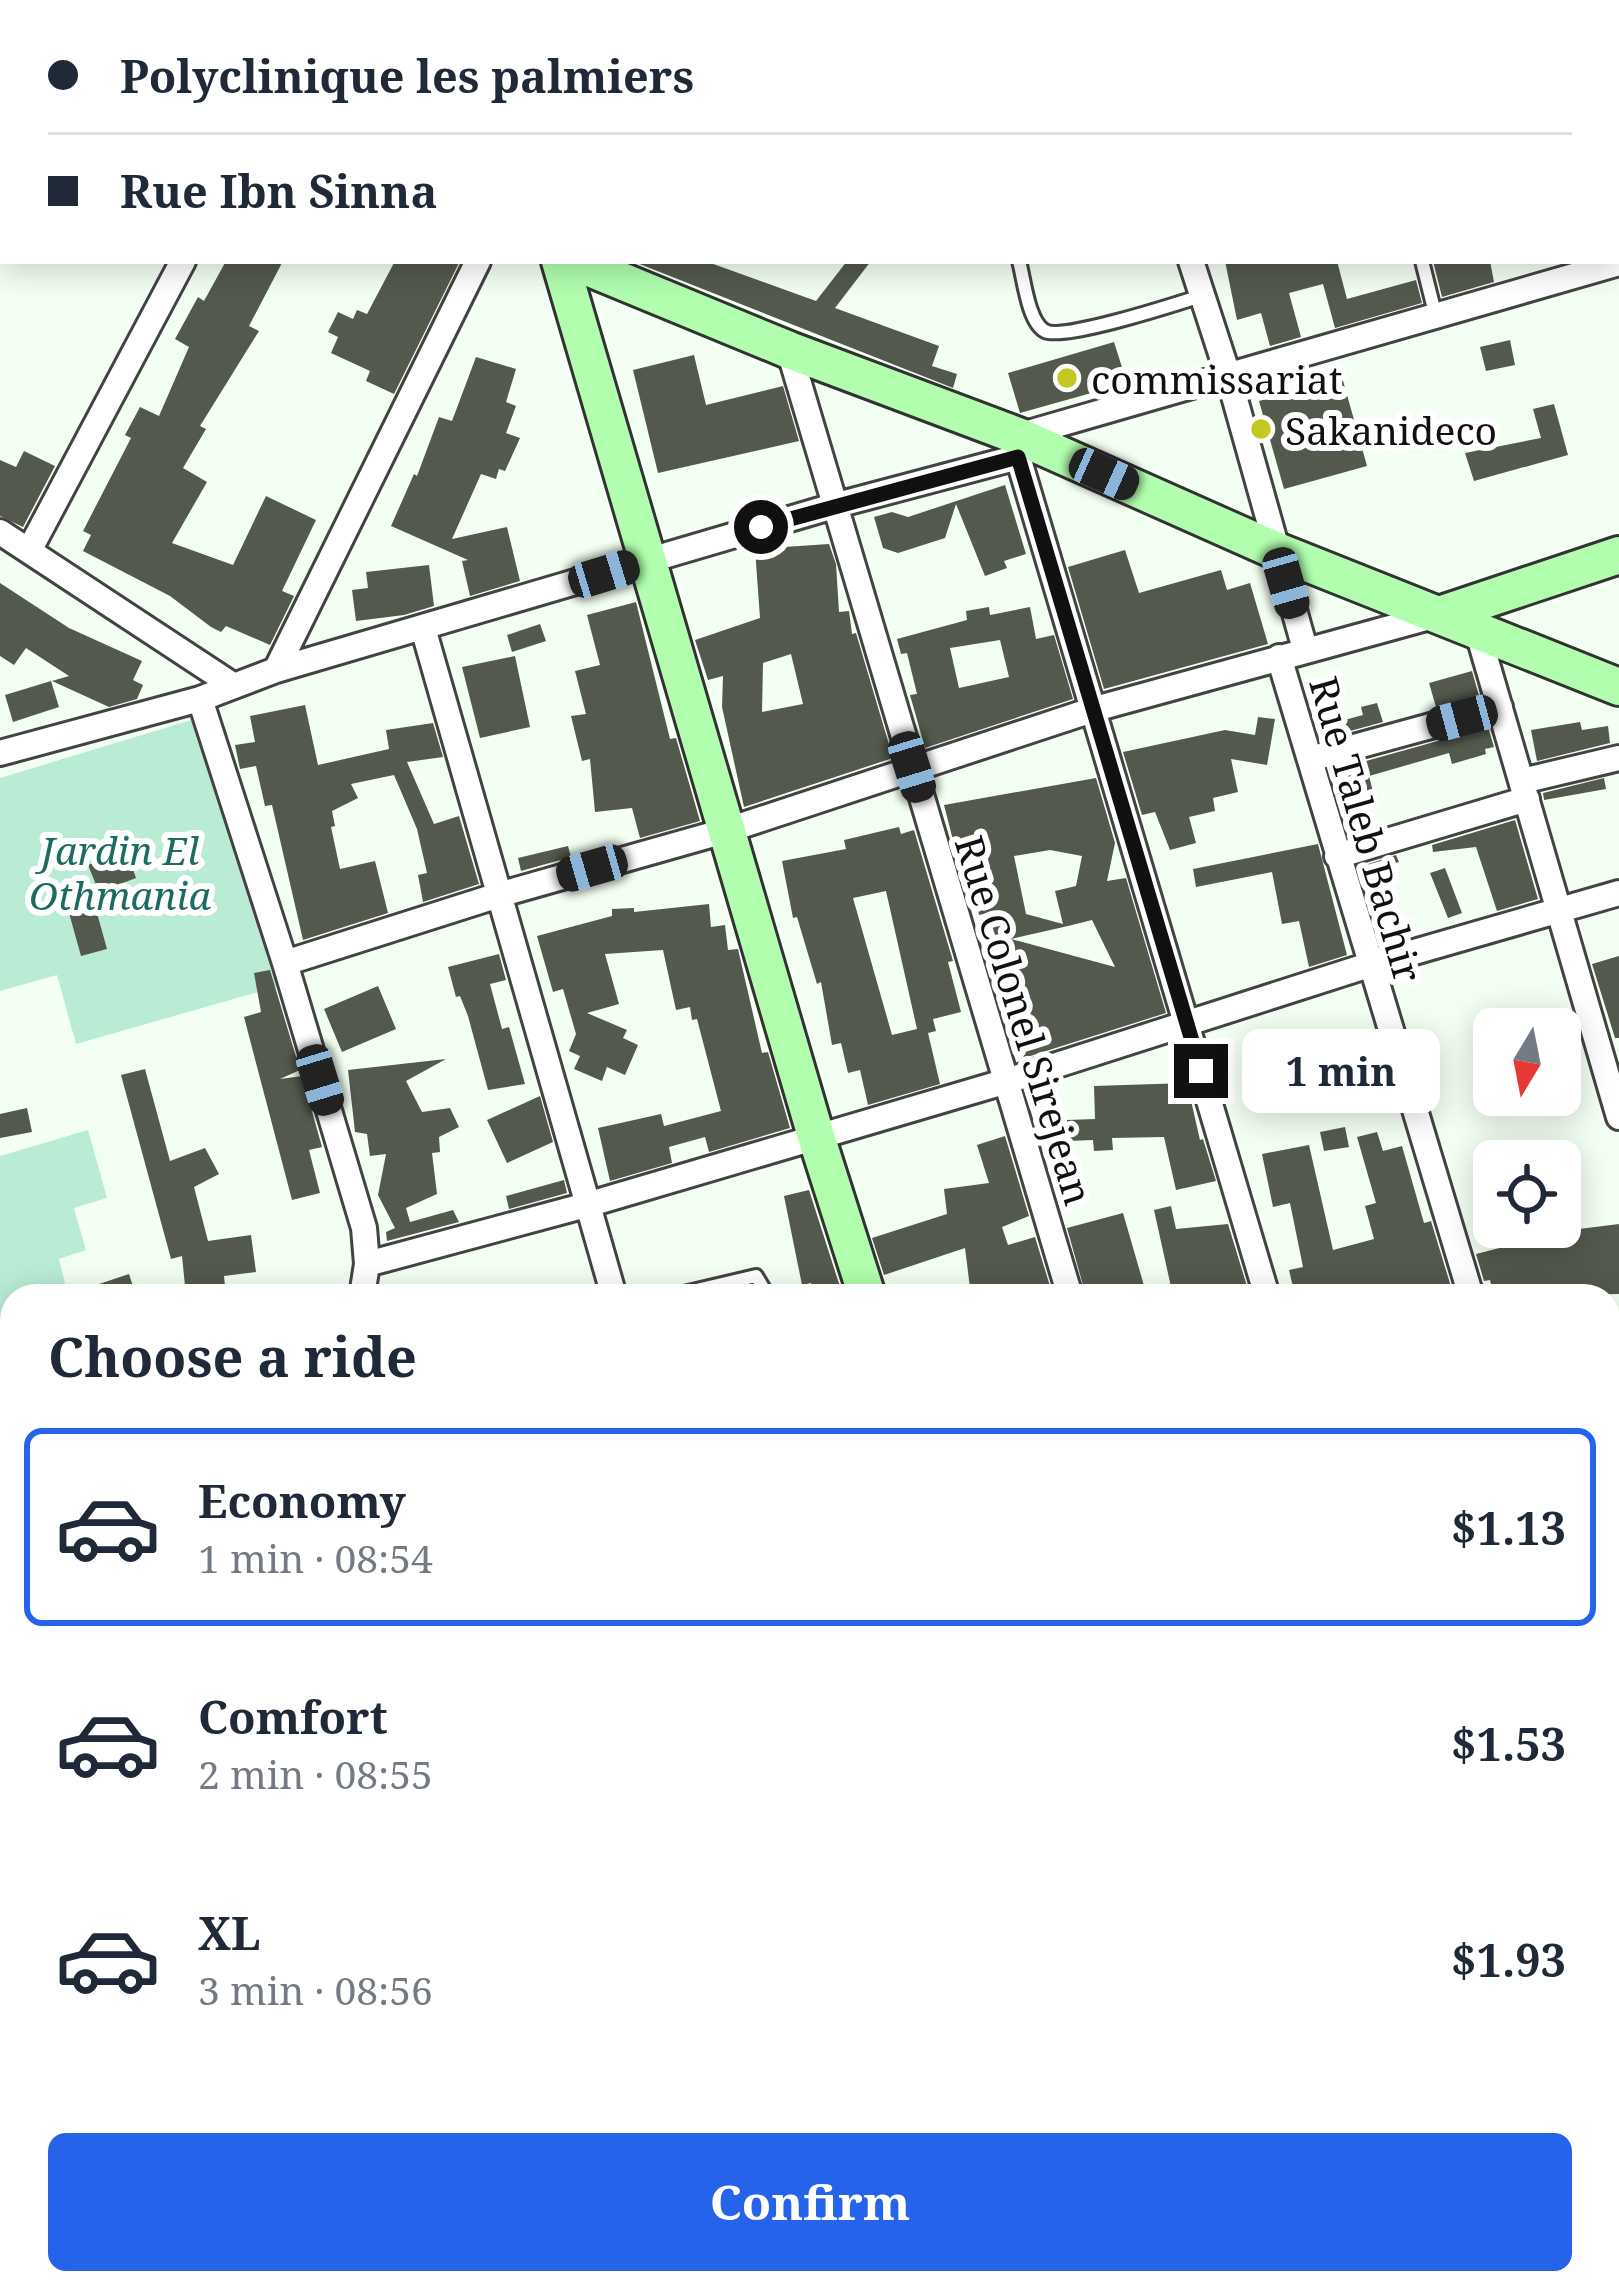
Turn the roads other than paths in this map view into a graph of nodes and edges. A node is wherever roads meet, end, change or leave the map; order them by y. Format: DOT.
graph roads {
  1 [pos="181,264"];
  2 [pos="477,264"];
  3 [pos="561,264"];
  4 [pos="580,264"];
  5 [pos="1020,264"];
  6 [pos="1192,264"];
  7 [pos="1423,264"];
  8 [pos="1612,264"];
  9 [pos="1203,296"];
  10 [pos="1436,317"];
  11 [pos="789,350"];
  12 [pos="1229,378"];
  13 [pos="1018,447"];
  14 [pos="836,506"];
  15 [pos="0,532"];
  16 [pos="30,548"];
  17 [pos="1277,550"];
  18 [pos="1619,555"];
  19 [pos="649,560"];
  20 [pos="1439,615"];
  21 [pos="423,628"];
  22 [pos="1478,633"];
  23 [pos="1306,649"];
  24 [pos="1279,657"];
  25 [pos="276,670"];
  26 [pos="234,686"];
  27 [pos="1619,687"];
  28 [pos="200,699"];
  29 [pos="1500,707"];
  30 [pos="1095,709"];
  31 [pos="0,753"];
  32 [pos="1619,758"];
  33 [pos="1310,759"];
  34 [pos="912,767"];
  35 [pos="1524,790"];
  36 [pos="728,830"];
  37 [pos="1337,856"];
  38 [pos="1619,893"];
  39 [pos="502,894"];
  40 [pos="1558,911"];
  41 [pos="285,963"];
  42 [pos="1369,965"];
  43 [pos="1188,1026"];
  44 [pos="1007,1081"];
  45 [pos="1619,1118"];
  46 [pos="816,1136"];
  47 [pos="590,1204"];
  48 [pos="367,1264"];
  49 [pos="364,1284"];
  50 [pos="611,1284"];
  51 [pos="722,1284"];
  52 [pos="761,1284"];
  53 [pos="862,1284"];
  54 [pos="1066,1284"];
  55 [pos="1263,1284"];
  56 [pos="1467,1284"];
  1 -- 16 [label="street"];
  2 -- 25 [label="street"];
  3 -- 19 [label="street"];
  4 -- 11 [label="street"];
  5 -- 9 [label="lane"];
  6 -- 9 [label="street"];
  7 -- 10 [label="lane"];
  8 -- 10 [label="street"];
  9 -- 12 [label="street"];
  10 -- 12 [label="street"];
  11 -- 13 [label="street"];
  11 -- 14 [label="street, Rue Colonel Sirejean"];
  12 -- 13 [label="street"];
  12 -- 17 [label="street"];
  13 -- 14 [label="street"];
  13 -- 17 [label="street"];
  13 -- 30 [label="street"];
  14 -- 19 [label="street"];
  14 -- 34 [label="street, Rue Colonel Sirejean"];
  15 -- 16 [label="street"];
  16 -- 26 [label="street"];
  17 -- 20 [label="street"];
  17 -- 23 [label="street"];
  18 -- 20 [label="street"];
  19 -- 21 [label="street"];
  19 -- 36 [label="street"];
  20 -- 22 [label="street"];
  20 -- 23 [label="street"];
  21 -- 25 [label="street"];
  21 -- 39 [label="street"];
  22 -- 27 [label="street"];
  22 -- 29 [label="street"];
  23 -- 24 [label="street"];
  24 -- 30 [label="street"];
  24 -- 33 [label="street, Rue Taleb Bachir"];
  25 -- 26 [label="street"];
  26 -- 28 [label="street"];
  28 -- 31 [label="street"];
  28 -- 41 [label="street"];
  29 -- 33 [label="street"];
  29 -- 35 [label="street"];
  30 -- 34 [label="street"];
  30 -- 43 [label="street"];
  32 -- 35 [label="street"];
  33 -- 37 [label="street, Rue Taleb Bachir"];
  34 -- 36 [label="street"];
  34 -- 44 [label="street, Rue Colonel Sirejean"];
  35 -- 37 [label="street"];
  35 -- 40 [label="street"];
  36 -- 39 [label="street"];
  36 -- 46 [label="street"];
  37 -- 42 [label="street, Rue Taleb Bachir"];
  38 -- 40 [label="street"];
  39 -- 41 [label="street"];
  39 -- 47 [label="street"];
  40 -- 42 [label="street"];
  40 -- 45 [label="street"];
  41 -- 48 [label="street"];
  42 -- 43 [label="street"];
  42 -- 56 [label="street, Rue Taleb Bachir"];
  43 -- 44 [label="street"];
  43 -- 55 [label="street"];
  44 -- 46 [label="street"];
  44 -- 54 [label="street, Rue Colonel Sirejean"];
  46 -- 47 [label="street"];
  46 -- 53 [label="street"];
  47 -- 48 [label="street"];
  47 -- 50 [label="street"];
  48 -- 49 [label="street"];
  51 -- 52 [label="lane"];
}
